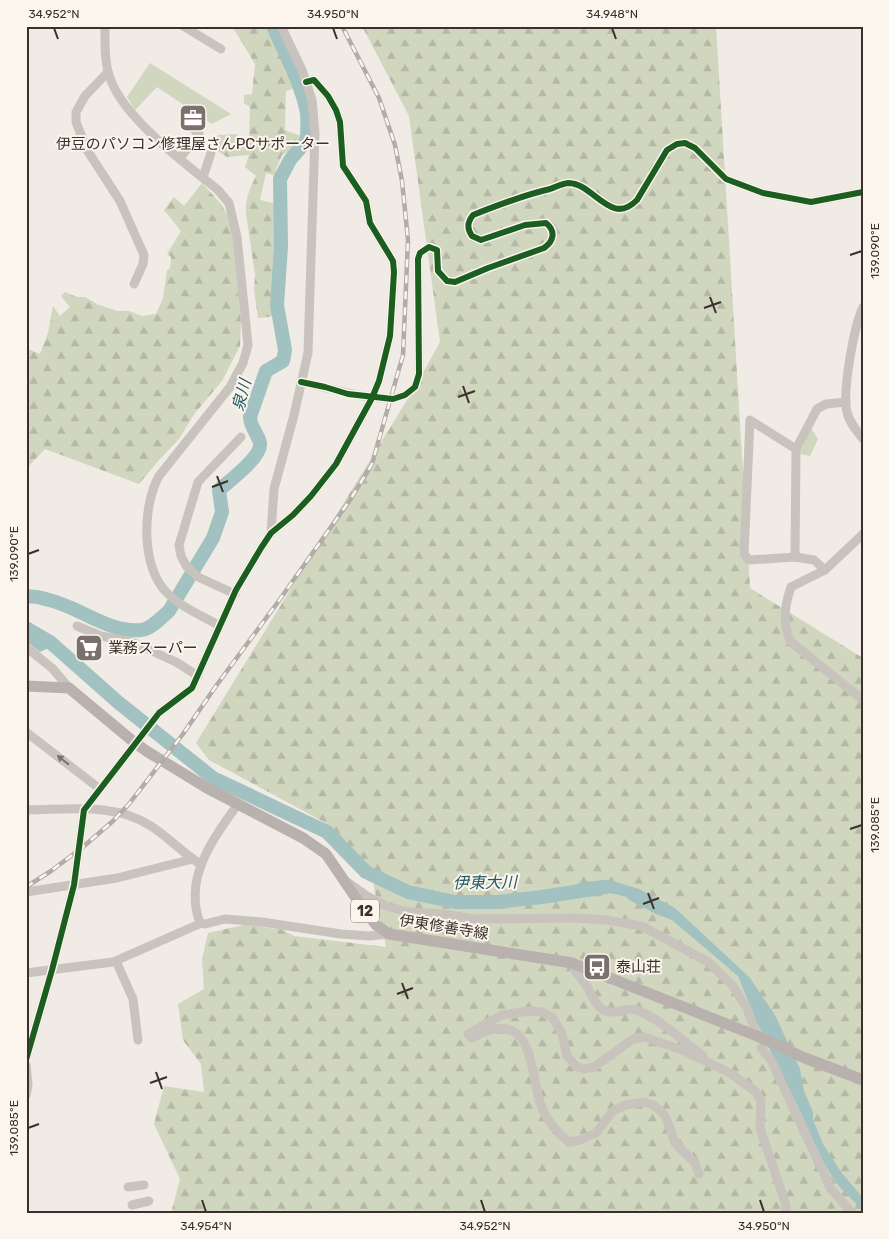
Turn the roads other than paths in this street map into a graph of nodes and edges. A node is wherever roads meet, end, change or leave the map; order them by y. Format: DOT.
graph roads {
  1 [pos="105,26"];
  2 [pos="183,26"];
  3 [pos="281,26"];
  4 [pos="221,49"];
  5 [pos="108,72"];
  6 [pos="306,82"];
  7 [pos="186,122"];
  8 [pos="211,154"];
  9 [pos="180,158"];
  10 [pos="203,177"];
  11 [pos="863,192"];
  12 [pos="134,284"];
  13 [pos="863,307"];
  14 [pos="301,382"];
  15 [pos="372,398"];
  16 [pos="846,402"];
  17 [pos="241,437"];
  18 [pos="863,439"];
  19 [pos="796,449"];
  20 [pos="271,533"];
  21 [pos="863,534"];
  22 [pos="795,557"];
  23 [pos="825,570"];
  24 [pos="235,594"];
  25 [pos="78,626"];
  26 [pos="220,626"];
  27 [pos="26,647"];
  28 [pos="198,676"];
  29 [pos="26,686"];
  30 [pos="68,688"];
  31 [pos="863,700"];
  32 [pos="26,732"];
  33 [pos="139,739"];
  34 [pos="100,789"];
  35 [pos="238,804"];
  36 [pos="26,810"];
  37 [pos="84,810"];
  38 [pos="196,862"];
  39 [pos="342,878"];
  40 [pos="74,885"];
  41 [pos="26,892"];
  42 [pos="200,922"];
  43 [pos="389,934"];
  44 [pos="116,961"];
  45 [pos="572,963"];
  46 [pos="52,970"];
  47 [pos="26,973"];
  48 [pos="138,1040"];
  49 [pos="29,1041"];
  50 [pos="762,1042"];
  51 [pos="26,1062"];
  52 [pos="709,1064"];
  53 [pos="863,1080"];
  54 [pos="26,1095"];
  55 [pos="699,1174"];
  56 [pos="144,1185"];
  57 [pos="128,1187"];
  58 [pos="149,1201"];
  59 [pos="132,1205"];
  60 [pos="786,1213"];
  61 [pos="852,1213"];
  1 -- 5 [label="street"];
  2 -- 4 [label="street"];
  3 -- 6 [label="street"];
  5 -- 9 [label="street"];
  5 -- 12 [label="street"];
  6 -- 14 [label="street"];
  6 -- 15 [label="street"];
  7 -- 9 [label="street"];
  8 -- 10 [label="street"];
  9 -- 10 [label="street"];
  10 -- 26 [label="street"];
  11 -- 15 [label="street"];
  13 -- 16 [label="street"];
  14 -- 15 [label="street"];
  14 -- 20 [label="street"];
  15 -- 20 [label="street"];
  16 -- 18 [label="street"];
  16 -- 19 [label="street"];
  17 -- 24 [label="street"];
  19 -- 22 [label="street"];
  19 -- 22 [label="street"];
  20 -- 24 [label="street"];
  21 -- 23 [label="street"];
  22 -- 23 [label="street"];
  23 -- 31 [label="street"];
  24 -- 26 [label="street"];
  25 -- 28 [label="street"];
  26 -- 28 [label="street"];
  27 -- 30 [label="street"];
  28 -- 33 [label="street"];
  29 -- 30 [label="main road"];
  30 -- 33 [label="main road, 伊東修善寺線 / 12"];
  34 -- 32 [label="street, one-way"];
  33 -- 34 [label="street"];
  33 -- 35 [label="main road, 伊東修善寺線 / 12"];
  34 -- 37 [label="street"];
  35 -- 38 [label="street"];
  35 -- 39 [label="main road, 伊東修善寺線 / 12"];
  36 -- 37 [label="street"];
  37 -- 38 [label="street"];
  37 -- 40 [label="street"];
  38 -- 40 [label="street"];
  38 -- 42 [label="street"];
  39 -- 43 [label="main road, 伊東修善寺線 / 12"];
  39 -- 50 [label="street"];
  40 -- 41 [label="street"];
  40 -- 46 [label="street"];
  42 -- 43 [label="street"];
  42 -- 44 [label="street"];
  43 -- 45 [label="main road, 伊東修善寺線 / 12"];
  44 -- 46 [label="street"];
  44 -- 48 [label="street"];
  45 -- 50 [label="main road, 伊東修善寺線 / 12"];
  45 -- 52 [label="street"];
  46 -- 47 [label="street"];
  46 -- 49 [label="street"];
  49 -- 51 [label="street"];
  50 -- 53 [label="main road, 伊東修善寺線 / 12"];
  50 -- 61 [label="street"];
  51 -- 54 [label="street"];
  52 -- 55 [label="street"];
  52 -- 60 [label="street"];
  56 -- 57 [label="street"];
  58 -- 59 [label="street"];
}
